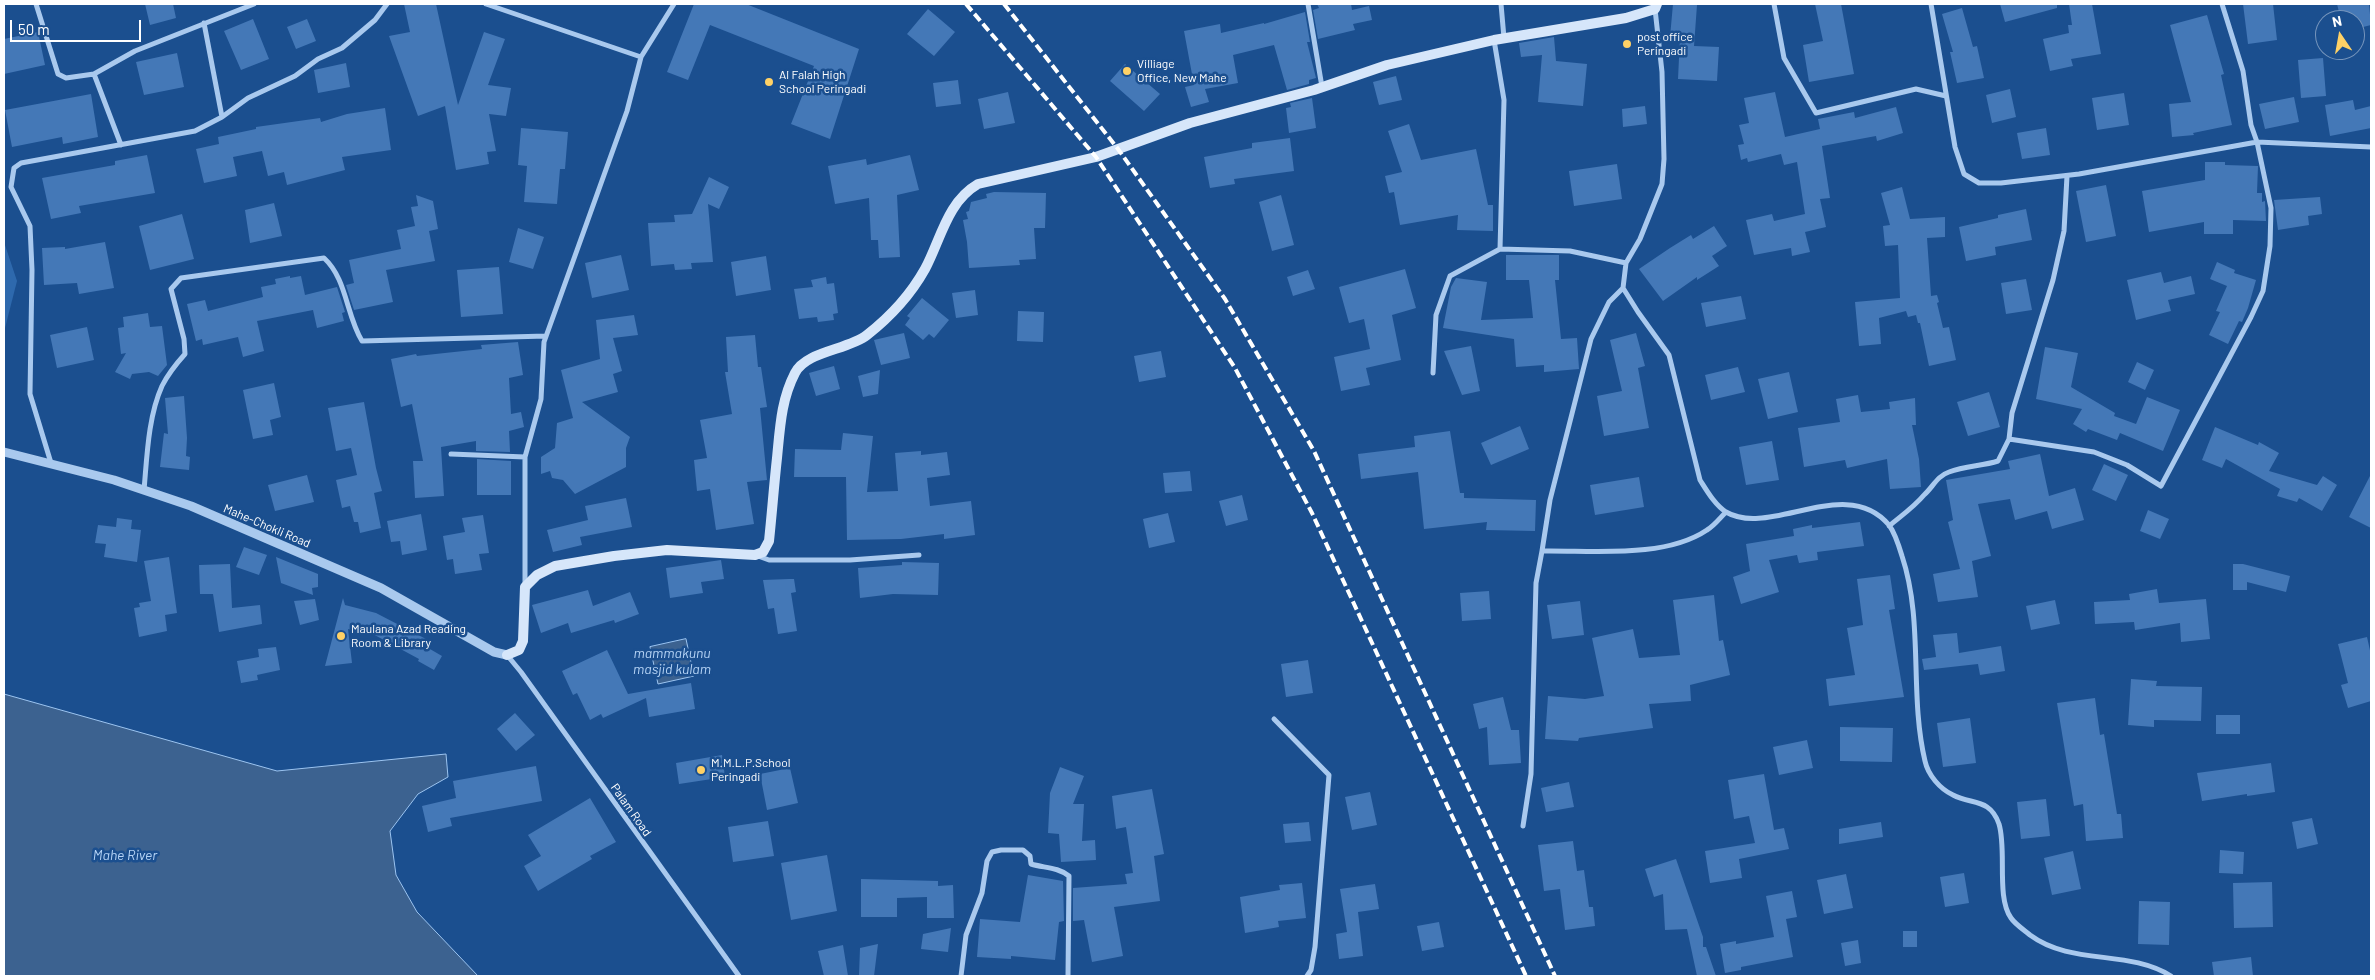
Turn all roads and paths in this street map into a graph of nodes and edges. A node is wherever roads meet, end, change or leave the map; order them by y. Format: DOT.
graph roads {
  1 [pos="36,4"];
  2 [pos="254,4"];
  3 [pos="387,4"];
  4 [pos="486,4"];
  5 [pos="674,4"];
  6 [pos="1308,4"];
  7 [pos="1501,4"];
  8 [pos="1774,4"];
  9 [pos="1931,4"];
  10 [pos="2222,4"];
  11 [pos="1656,7"];
  12 [pos="204,23"];
  13 [pos="1499,39"];
  14 [pos="641,58"];
  15 [pos="94,74"];
  16 [pos="1322,87"];
  17 [pos="1946,96"];
  18 [pos="222,117"];
  19 [pos="2257,142"];
  20 [pos="121,145"];
  21 [pos="2371,147"];
  22 [pos="2067,176"];
  23 [pos="1500,249"];
  24 [pos="1626,263"];
  25 [pos="1623,288"];
  26 [pos="546,336"];
  27 [pos="1432,373"];
  28 [pos="2009,439"];
  29 [pos="4,452"];
  30 [pos="451,454"];
  31 [pos="524,457"];
  32 [pos="51,463"];
  33 [pos="144,490"];
  34 [pos="1726,512"];
  35 [pos="1889,526"];
  36 [pos="1542,551"];
  37 [pos="755,555"];
  38 [pos="919,555"];
  39 [pos="525,587"];
  40 [pos="507,655"];
  41 [pos="1274,719"];
  42 [pos="1523,826"];
  43 [pos="739,976"];
  44 [pos="961,976"];
  45 [pos="1068,976"];
  46 [pos="1307,976"];
  47 [pos="2171,976"];
  1 -- 15 [label="street"];
  2 -- 12 [label="street"];
  3 -- 18 [label="street"];
  4 -- 14 [label="street"];
  5 -- 14 [label="street"];
  6 -- 16 [label="street"];
  7 -- 13 [label="street"];
  8 -- 17 [label="street"];
  9 -- 17 [label="street"];
  10 -- 19 [label="street"];
  11 -- 13 [label="main road"];
  11 -- 24 [label="street"];
  12 -- 15 [label="street"];
  12 -- 18 [label="street"];
  13 -- 16 [label="main road"];
  13 -- 23 [label="street"];
  14 -- 26 [label="street"];
  15 -- 20 [label="street"];
  16 -- 37 [label="main road"];
  17 -- 22 [label="street"];
  18 -- 20 [label="street"];
  19 -- 21 [label="street"];
  19 -- 22 [label="street"];
  19 -- 28 [label="street"];
  20 -- 32 [label="street"];
  22 -- 28 [label="street"];
  23 -- 24 [label="street"];
  23 -- 27 [label="street"];
  24 -- 25 [label="street"];
  25 -- 34 [label="street"];
  25 -- 36 [label="street"];
  26 -- 31 [label="street"];
  26 -- 33 [label="street"];
  28 -- 35 [label="street"];
  29 -- 32 [label="street, Mahe-Chokli Road"];
  30 -- 31 [label="street"];
  31 -- 39 [label="street"];
  32 -- 33 [label="street, Mahe-Chokli Road"];
  33 -- 40 [label="street, Mahe-Chokli Road"];
  34 -- 35 [label="street"];
  34 -- 36 [label="street"];
  35 -- 47 [label="street"];
  36 -- 42 [label="street"];
  37 -- 38 [label="street"];
  37 -- 39 [label="main road"];
  39 -- 40 [label="main road"];
  40 -- 43 [label="street, Palam Road"];
  41 -- 46 [label="street"];
  44 -- 45 [label="street"];
}
